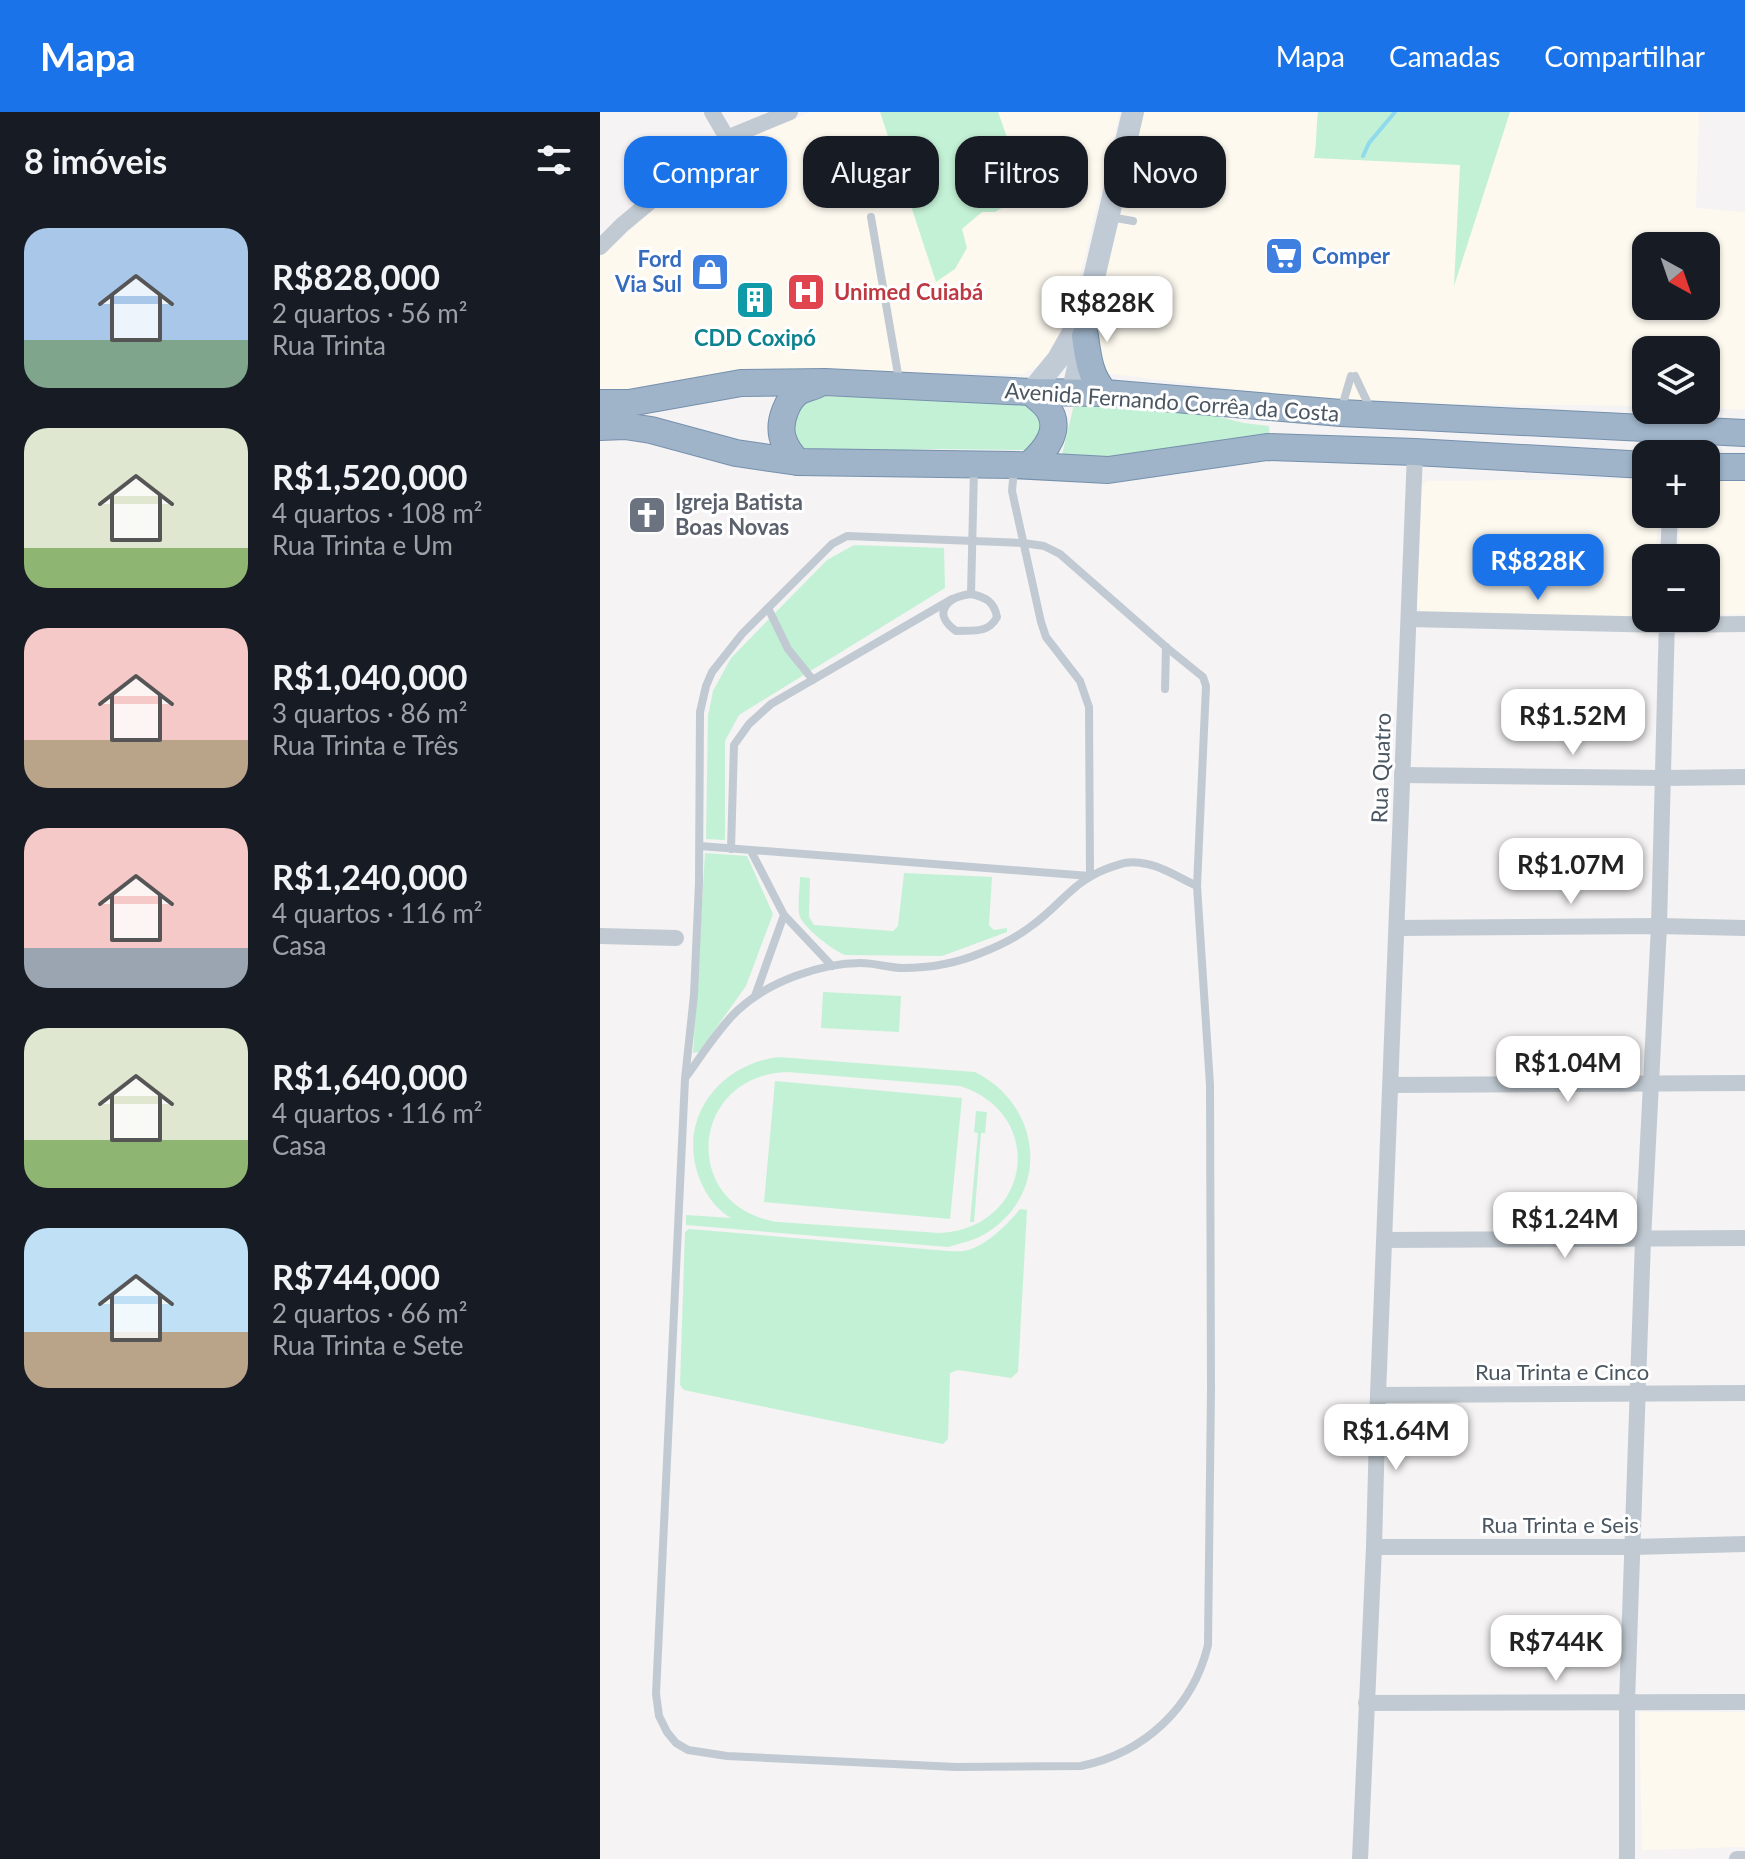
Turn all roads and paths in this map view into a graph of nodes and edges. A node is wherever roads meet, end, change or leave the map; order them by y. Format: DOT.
graph roads {
  1 [pos="712,112"];
  2 [pos="790,112"];
  3 [pos="1133,112"];
  4 [pos="726,136"];
  5 [pos="732,136"];
  6 [pos="643,208"];
  7 [pos="1108,216"];
  8 [pos="871,217"];
  9 [pos="1133,221"];
  10 [pos="600,247"];
  11 [pos="1088,303"];
  12 [pos="1085,336"];
  13 [pos="825,382"];
  14 [pos="900,385"];
  15 [pos="1031,392"];
  16 [pos="1105,393"];
  17 [pos="1072,394"];
  18 [pos="600,403"];
  19 [pos="1341,413"];
  20 [pos="1373,414"];
  21 [pos="600,427"];
  22 [pos="1745,433"];
  23 [pos="1053,434"];
  24 [pos="1415,452"];
  25 [pos="798,462"];
  26 [pos="974,464"];
  27 [pos="1632,464"];
  28 [pos="1022,465"];
  29 [pos="1720,467"];
  30 [pos="1745,467"];
  31 [pos="971,541"];
  32 [pos="1023,543"];
  33 [pos="971,594"];
  34 [pos="952,599"];
  35 [pos="768,608"];
  36 [pos="1409,619"];
  37 [pos="1632,622"];
  38 [pos="1720,623"];
  39 [pos="1745,624"];
  40 [pos="1666,632"];
  41 [pos="1166,647"];
  42 [pos="813,680"];
  43 [pos="1165,689"];
  44 [pos="1402,775"];
  45 [pos="1745,777"];
  46 [pos="1664,778"];
  47 [pos="700,846"];
  48 [pos="731,849"];
  49 [pos="751,851"];
  50 [pos="1090,876"];
  51 [pos="1197,886"];
  52 [pos="784,915"];
  53 [pos="1659,926"];
  54 [pos="1397,928"];
  55 [pos="1745,928"];
  56 [pos="600,936"];
  57 [pos="676,938"];
  58 [pos="832,966"];
  59 [pos="755,996"];
  60 [pos="685,1079"];
  61 [pos="1652,1083"];
  62 [pos="1745,1083"];
  63 [pos="1391,1085"];
  64 [pos="1745,1238"];
  65 [pos="1385,1240"];
  66 [pos="1643,1240"];
  67 [pos="1639,1393"];
  68 [pos="1745,1393"];
  69 [pos="1378,1395"];
  70 [pos="1745,1544"];
  71 [pos="1374,1547"];
  72 [pos="1633,1547"];
  73 [pos="1627,1702"];
  74 [pos="1745,1702"];
  75 [pos="1366,1703"];
  76 [pos="1360,1859"];
  77 [pos="1627,1859"];
  78 [pos="1737,1859"];
  79 [pos="1745,1859"];
  1 -- 4 [label="street"];
  2 -- 5 [label="street"];
  3 -- 7 [label="main road"];
  6 -- 10 [label="street"];
  7 -- 9 [label="lane"];
  7 -- 11 [label="main road"];
  8 -- 14 [label="lane"];
  11 -- 12 [label="main road"];
  11 -- 15 [label="main road"];
  12 -- 16 [label="highway"];
  12 -- 17 [label="main road"];
  13 -- 14 [label="highway, Avenida Fernando Corrêa da Costa"];
  13 -- 18 [label="highway, Avenida Fernando Corrêa da Costa"];
  13 -- 25 [label="highway"];
  14 -- 15 [label="highway, Avenida Fernando Corrêa da Costa"];
  15 -- 17 [label="highway, Avenida Fernando Corrêa da Costa"];
  15 -- 23 [label="highway"];
  16 -- 17 [label="highway, Avenida Fernando Corrêa da Costa"];
  16 -- 19 [label="highway, Avenida Fernando Corrêa da Costa"];
  17 -- 23 [label="highway"];
  19 -- 20 [label="highway, Avenida Fernando Corrêa da Costa"];
  19 -- 20 [label="lane"];
  20 -- 22 [label="highway, Avenida Fernando Corrêa da Costa"];
  21 -- 25 [label="highway, Avenida Fernando Corrêa da Costa"];
  23 -- 28 [label="highway"];
  24 -- 27 [label="highway, Avenida Fernando Corrêa da Costa"];
  24 -- 28 [label="highway, Avenida Fernando Corrêa da Costa"];
  24 -- 36 [label="street, Rua Quatro"];
  25 -- 26 [label="highway, Avenida Fernando Corrêa da Costa"];
  26 -- 28 [label="highway, Avenida Fernando Corrêa da Costa"];
  26 -- 31 [label="lane"];
  28 -- 32 [label="lane"];
  29 -- 30 [label="highway"];
  31 -- 32 [label="lane"];
  31 -- 33 [label="lane"];
  31 -- 35 [label="lane"];
  32 -- 41 [label="lane"];
  32 -- 50 [label="lane"];
  33 -- 34 [label="lane"];
  33 -- 34 [label="lane"];
  34 -- 42 [label="lane"];
  35 -- 42 [label="lane"];
  35 -- 47 [label="lane"];
  36 -- 37 [label="street"];
  36 -- 44 [label="street, Rua Quatro"];
  38 -- 39 [label="street"];
  40 -- 46 [label="street"];
  41 -- 43 [label="lane"];
  41 -- 51 [label="lane"];
  42 -- 48 [label="lane"];
  44 -- 46 [label="street"];
  44 -- 54 [label="street, Rua Quatro"];
  45 -- 46 [label="street"];
  46 -- 53 [label="street"];
  47 -- 48 [label="lane"];
  47 -- 60 [label="lane"];
  48 -- 49 [label="lane"];
  49 -- 50 [label="lane"];
  49 -- 52 [label="lane"];
  50 -- 51 [label="lane"];
  50 -- 58 [label="lane"];
  51 -- 60 [label="lane"];
  52 -- 58 [label="lane"];
  52 -- 59 [label="lane"];
  53 -- 54 [label="street"];
  53 -- 55 [label="street"];
  53 -- 61 [label="street"];
  54 -- 63 [label="street, Rua Quatro"];
  56 -- 57 [label="street"];
  58 -- 59 [label="lane"];
  59 -- 60 [label="lane"];
  61 -- 62 [label="street"];
  61 -- 63 [label="street"];
  61 -- 66 [label="street"];
  63 -- 65 [label="street, Rua Quatro"];
  64 -- 66 [label="street"];
  65 -- 66 [label="street"];
  65 -- 69 [label="street, Rua Quatro"];
  66 -- 67 [label="street"];
  67 -- 68 [label="street, Rua Trinta e Cinco"];
  67 -- 69 [label="street, Rua Trinta e Cinco"];
  67 -- 72 [label="street"];
  69 -- 71 [label="street, Rua Quatro"];
  70 -- 72 [label="street, Rua Trinta e Seis"];
  71 -- 72 [label="street, Rua Trinta e Seis"];
  71 -- 75 [label="street, Rua Quatro"];
  72 -- 73 [label="street"];
  73 -- 74 [label="street"];
  73 -- 75 [label="street"];
  73 -- 77 [label="street"];
  75 -- 76 [label="street, Rua Quatro"];
  78 -- 79 [label="street"];
}
